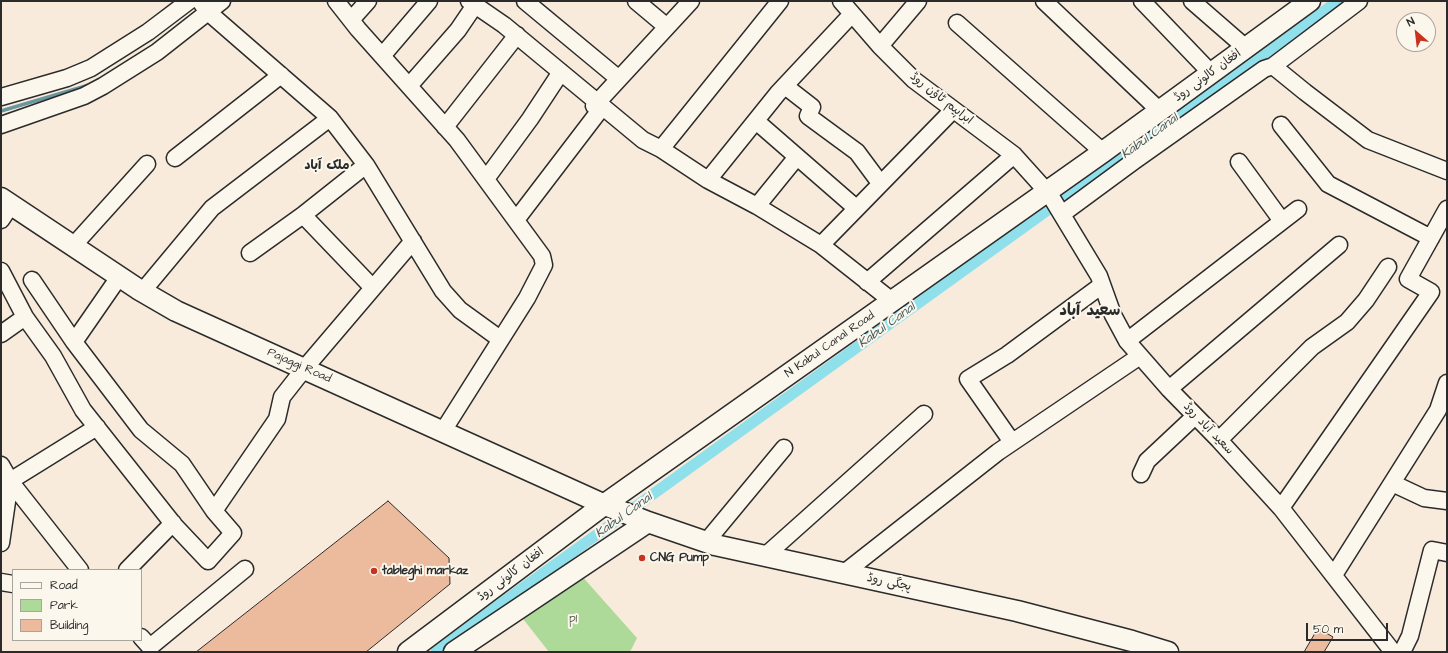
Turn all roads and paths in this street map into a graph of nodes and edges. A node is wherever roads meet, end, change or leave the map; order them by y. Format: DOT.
graph roads {
  1 [pos="189,1"];
  2 [pos="222,1"];
  3 [pos="336,1"];
  4 [pos="368,1"];
  5 [pos="429,1"];
  6 [pos="525,1"];
  7 [pos="636,1"];
  8 [pos="691,1"];
  9 [pos="780,1"];
  10 [pos="841,1"];
  11 [pos="918,1"];
  12 [pos="1044,1"];
  13 [pos="1142,1"];
  14 [pos="1192,1"];
  15 [pos="1310,1"];
  16 [pos="1359,1"];
  17 [pos="472,3"];
  18 [pos="205,7"];
  19 [pos="852,14"];
  20 [pos="351,20"];
  21 [pos="957,23"];
  22 [pos="667,27"];
  23 [pos="517,35"];
  24 [pos="880,46"];
  25 [pos="1246,48"];
  26 [pos="382,56"];
  27 [pos="1273,66"];
  28 [pos="561,72"];
  29 [pos="1211,73"];
  30 [pos="281,75"];
  31 [pos="619,79"];
  32 [pos="409,86"];
  33 [pos="785,86"];
  34 [pos="1,97"];
  35 [pos="598,102"];
  36 [pos="953,110"];
  37 [pos="1160,111"];
  38 [pos="330,118"];
  39 [pos="756,121"];
  40 [pos="1,125"];
  41 [pos="1281,125"];
  42 [pos="445,127"];
  43 [pos="661,149"];
  44 [pos="1103,152"];
  45 [pos="1014,155"];
  46 [pos="175,158"];
  47 [pos="796,158"];
  48 [pos="1239,162"];
  49 [pos="147,164"];
  50 [pos="366,165"];
  51 [pos="1447,171"];
  52 [pos="486,179"];
  53 [pos="708,180"];
  54 [pos="880,183"];
  55 [pos="1048,193"];
  56 [pos="757,206"];
  57 [pos="4,208"];
  58 [pos="856,208"];
  59 [pos="1447,208"];
  60 [pos="1298,209"];
  61 [pos="1062,214"];
  62 [pos="303,215"];
  63 [pos="516,220"];
  64 [pos="1282,221"];
  65 [pos="1431,238"];
  66 [pos="413,241"];
  67 [pos="821,245"];
  68 [pos="1339,245"];
  69 [pos="73,246"];
  70 [pos="250,253"];
  71 [pos="1388,267"];
  72 [pos="1,271"];
  73 [pos="119,277"];
  74 [pos="32,280"];
  75 [pos="867,282"];
  76 [pos="1102,285"];
  77 [pos="373,288"];
  78 [pos="142,292"];
  79 [pos="892,301"];
  80 [pos="25,317"];
  81 [pos="1,334"];
  82 [pos="500,339"];
  83 [pos="1127,341"];
  84 [pos="74,342"];
  85 [pos="1140,356"];
  86 [pos="304,369"];
  87 [pos="1447,383"];
  88 [pos="1169,389"];
  89 [pos="924,414"];
  90 [pos="1195,416"];
  91 [pos="97,427"];
  92 [pos="443,431"];
  93 [pos="1219,440"];
  94 [pos="1012,442"];
  95 [pos="784,448"];
  96 [pos="1,465"];
  97 [pos="1141,474"];
  98 [pos="10,481"];
  99 [pos="1392,483"];
  100 [pos="1447,501"];
  101 [pos="609,504"];
  102 [pos="1281,508"];
  103 [pos="214,511"];
  104 [pos="642,520"];
  105 [pos="173,523"];
  106 [pos="706,542"];
  107 [pos="1,543"];
  108 [pos="1447,553"];
  109 [pos="765,556"];
  110 [pos="79,569"];
  111 [pos="128,569"];
  112 [pos="244,569"];
  113 [pos="844,573"];
  114 [pos="1334,575"];
  115 [pos="1,582"];
  116 [pos="12,584"];
  117 [pos="142,638"];
  118 [pos="454,638"];
  119 [pos="408,652"];
  120 [pos="1168,652"];
  121 [pos="1393,652"];
  122 [pos="1402,652"];
  1 -- 34 [label="street"];
  2 -- 18 [label="street"];
  3 -- 20 [label="street"];
  4 -- 20 [label="street"];
  5 -- 26 [label="street"];
  6 -- 31 [label="street"];
  7 -- 22 [label="street"];
  8 -- 22 [label="street"];
  9 -- 43 [label="street"];
  10 -- 19 [label="street, ابراہیم ٹاؤن روڈ"];
  11 -- 24 [label="street"];
  12 -- 37 [label="street"];
  13 -- 29 [label="street"];
  14 -- 25 [label="street"];
  15 -- 25 [label="main road, افغان کالونی روڈ"];
  16 -- 27 [label="street"];
  17 -- 23 [label="street"];
  17 -- 32 [label="street"];
  18 -- 30 [label="street"];
  18 -- 40 [label="street"];
  19 -- 24 [label="street, ابراہیم ٹاؤن روڈ"];
  19 -- 33 [label="street"];
  20 -- 26 [label="street"];
  21 -- 44 [label="street"];
  22 -- 31 [label="street"];
  23 -- 28 [label="street"];
  23 -- 42 [label="street"];
  24 -- 36 [label="street, ابراہیم ٹاؤن روڈ"];
  25 -- 29 [label="main road, افغان کالونی روڈ"];
  26 -- 32 [label="street"];
  27 -- 51 [label="street"];
  27 -- 61 [label="street"];
  28 -- 35 [label="street"];
  28 -- 52 [label="street"];
  29 -- 37 [label="main road, افغان کالونی روڈ"];
  30 -- 38 [label="street"];
  30 -- 46 [label="street"];
  31 -- 35 [label="street"];
  32 -- 42 [label="street"];
  33 -- 39 [label="street"];
  33 -- 54 [label="street"];
  35 -- 43 [label="street"];
  35 -- 63 [label="street"];
  36 -- 45 [label="street, ابراہیم ٹاؤن روڈ"];
  36 -- 54 [label="street"];
  37 -- 44 [label="main road, افغان کالونی روڈ"];
  38 -- 50 [label="street"];
  38 -- 78 [label="street"];
  39 -- 47 [label="street"];
  39 -- 53 [label="street"];
  41 -- 65 [label="street"];
  42 -- 52 [label="street"];
  43 -- 53 [label="street"];
  44 -- 55 [label="main road, افغان کالونی روڈ"];
  45 -- 55 [label="street, ابراہیم ٹاؤن روڈ"];
  45 -- 75 [label="street"];
  47 -- 56 [label="street"];
  47 -- 58 [label="street"];
  48 -- 64 [label="street"];
  49 -- 69 [label="street"];
  50 -- 62 [label="street"];
  50 -- 66 [label="street"];
  52 -- 63 [label="street"];
  53 -- 56 [label="street"];
  54 -- 58 [label="street"];
  55 -- 61 [label="street, سعید آباد روڈ"];
  55 -- 79 [label="main road, N Kabul Canal Road"];
  56 -- 67 [label="street"];
  57 -- 69 [label="main road, Pajaggi Road"];
  58 -- 67 [label="street"];
  59 -- 65 [label="street"];
  60 -- 64 [label="street"];
  61 -- 76 [label="street, سعید آباد روڈ"];
  62 -- 70 [label="street"];
  62 -- 77 [label="street"];
  63 -- 82 [label="street"];
  64 -- 83 [label="street"];
  65 -- 102 [label="street"];
  66 -- 77 [label="street"];
  66 -- 82 [label="street"];
  67 -- 75 [label="street"];
  68 -- 88 [label="street"];
  69 -- 73 [label="main road, Pajaggi Road"];
  71 -- 93 [label="street"];
  72 -- 80 [label="street"];
  73 -- 78 [label="main road, Pajaggi Road"];
  73 -- 84 [label="street"];
  74 -- 84 [label="street"];
  75 -- 79 [label="street"];
  76 -- 83 [label="street, سعید آباد روڈ"];
  76 -- 94 [label="street"];
  77 -- 86 [label="street"];
  78 -- 86 [label="main road, Pajaggi Road"];
  79 -- 101 [label="main road, N Kabul Canal Road"];
  80 -- 81 [label="street"];
  80 -- 91 [label="street"];
  82 -- 92 [label="street"];
  83 -- 85 [label="street, سعید آباد روڈ"];
  84 -- 103 [label="street"];
  85 -- 88 [label="street, سعید آباد روڈ"];
  85 -- 94 [label="street"];
  86 -- 92 [label="main road, Pajaggi Road"];
  86 -- 103 [label="street"];
  87 -- 99 [label="street"];
  88 -- 90 [label="street, سعید آباد روڈ"];
  89 -- 109 [label="street"];
  90 -- 93 [label="street, سعید آباد روڈ"];
  90 -- 97 [label="street"];
  91 -- 98 [label="street"];
  91 -- 105 [label="street"];
  92 -- 101 [label="main road, Pajaggi Road"];
  93 -- 102 [label="street, سعید آباد روڈ"];
  94 -- 113 [label="street"];
  95 -- 106 [label="street"];
  96 -- 98 [label="street"];
  98 -- 107 [label="street"];
  98 -- 110 [label="street"];
  99 -- 100 [label="street"];
  99 -- 114 [label="street"];
  101 -- 104 [label="main road, پجگی روڈ"];
  101 -- 118 [label="main road, افغان کالونی روڈ"];
  102 -- 114 [label="street, سعید آباد روڈ"];
  103 -- 105 [label="street"];
  104 -- 106 [label="main road, پجگی روڈ"];
  104 -- 118 [label="main road"];
  105 -- 111 [label="street"];
  106 -- 109 [label="main road, پجگی روڈ"];
  108 -- 122 [label="street"];
  109 -- 113 [label="main road, پجگی روڈ"];
  112 -- 117 [label="street"];
  113 -- 120 [label="main road, پجگی روڈ"];
  114 -- 121 [label="street, سعید آباد روڈ"];
  115 -- 116 [label="street"];
  118 -- 119 [label="main road, افغان کالونی روڈ"];
}
